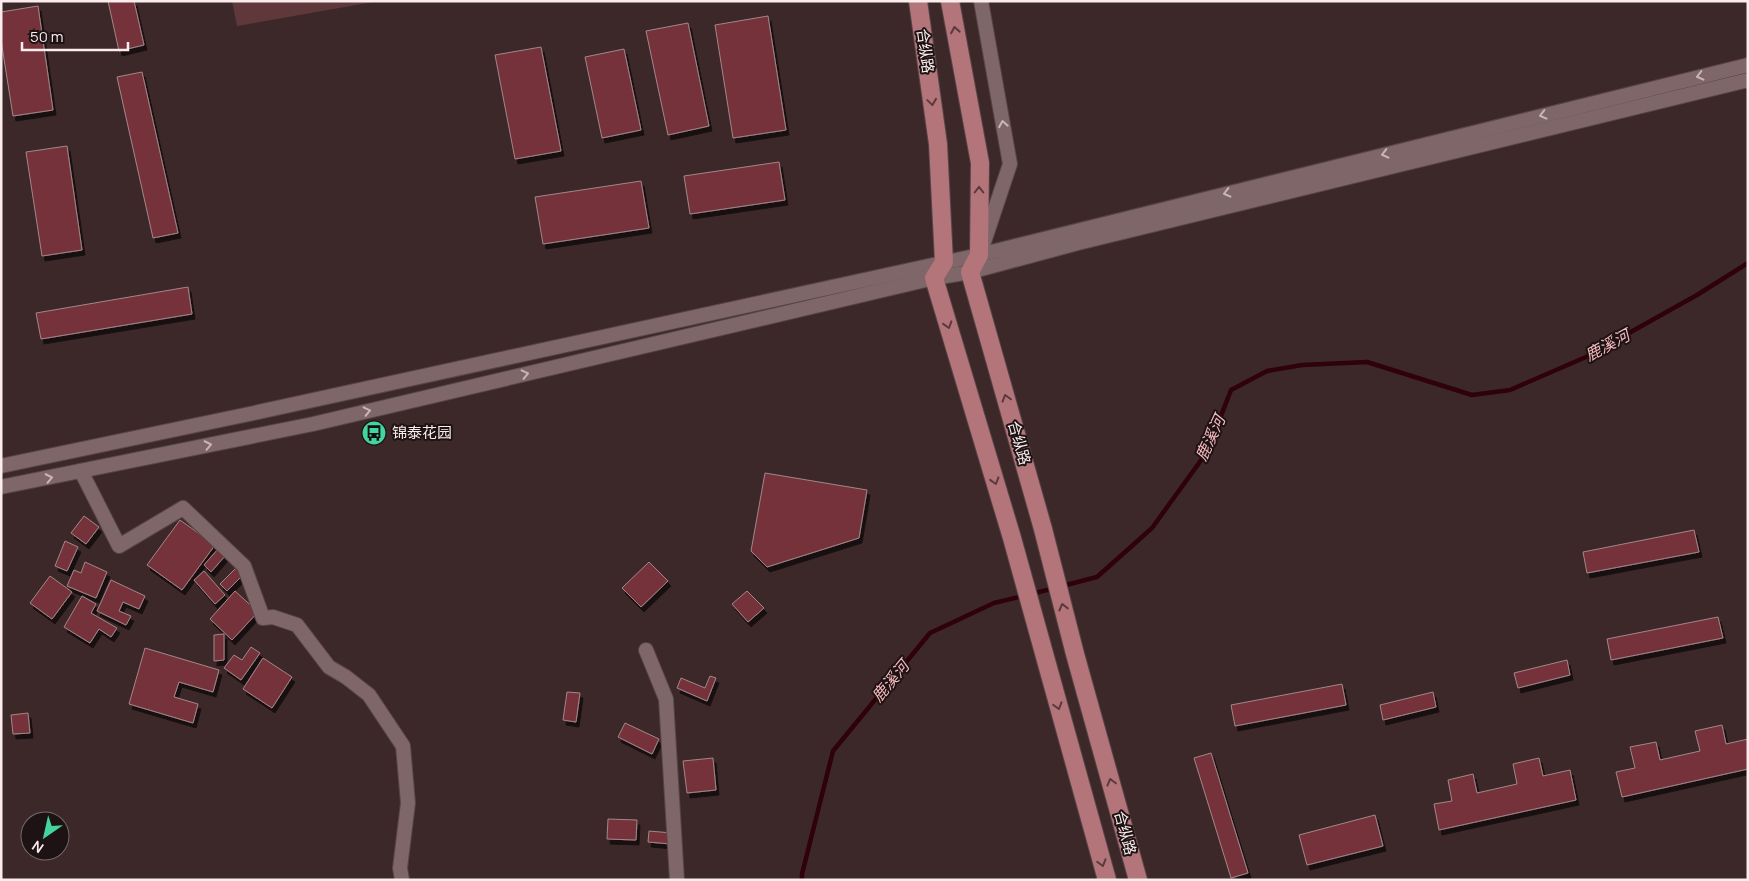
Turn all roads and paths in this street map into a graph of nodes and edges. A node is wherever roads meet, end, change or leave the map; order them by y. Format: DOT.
graph roads {
  1 [pos="918,1"];
  2 [pos="950,1"];
  3 [pos="981,1"];
  4 [pos="1748,64"];
  5 [pos="1748,80"];
  6 [pos="979,255"];
  7 [pos="944,262"];
  8 [pos="970,272"];
  9 [pos="934,278"];
  10 [pos="1,466"];
  11 [pos="82,471"];
  12 [pos="1,488"];
  13 [pos="646,650"];
  14 [pos="402,880"];
  15 [pos="677,880"];
  16 [pos="1107,880"];
  17 [pos="1138,880"];
  1 -- 7 [label="main road, 合纵路, one-way"];
  6 -- 2 [label="main road, one-way"];
  6 -- 3 [label="street, one-way"];
  4 -- 6 [label="street, one-way"];
  5 -- 8 [label="street"];
  6 -- 7 [label="street"];
  6 -- 8 [label="main road"];
  7 -- 9 [label="main road"];
  7 -- 10 [label="street"];
  8 -- 9 [label="street"];
  17 -- 8 [label="main road, 合纵路, one-way"];
  11 -- 9 [label="street, one-way"];
  9 -- 16 [label="main road, 合纵路, one-way"];
  12 -- 11 [label="street, one-way"];
  11 -- 14 [label="street"];
  13 -- 15 [label="street"];
}
